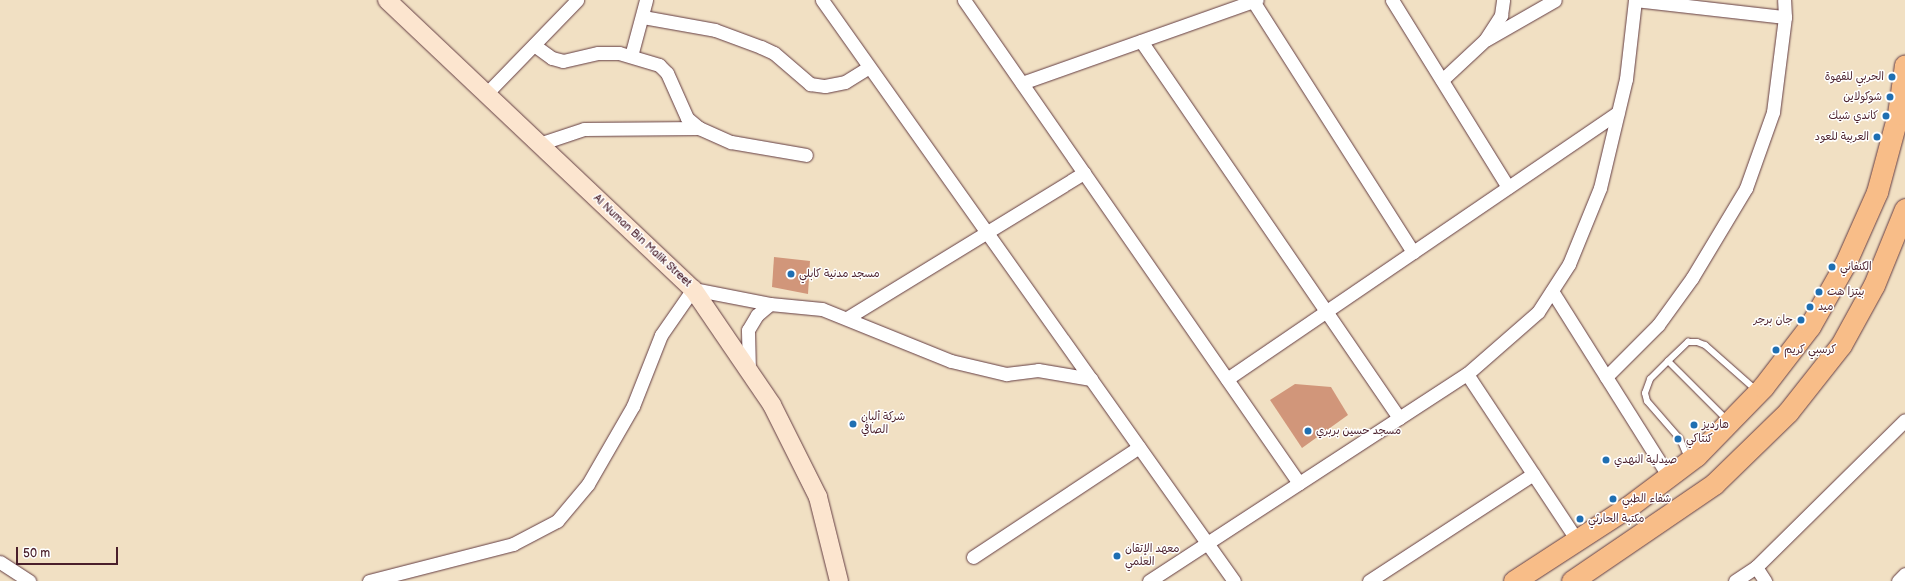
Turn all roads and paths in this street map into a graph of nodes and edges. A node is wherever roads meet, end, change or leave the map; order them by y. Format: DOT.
graph roads {
  1 [pos="387,0"];
  2 [pos="577,0"];
  3 [pos="646,0"];
  4 [pos="822,0"];
  5 [pos="964,0"];
  6 [pos="1392,0"];
  7 [pos="1503,0"];
  8 [pos="1554,0"];
  9 [pos="1635,0"];
  10 [pos="1784,0"];
  11 [pos="1255,1"];
  12 [pos="643,17"];
  13 [pos="1785,17"];
  14 [pos="1486,40"];
  15 [pos="1141,41"];
  16 [pos="534,45"];
  17 [pos="632,56"];
  18 [pos="1905,65"];
  19 [pos="869,67"];
  20 [pos="1442,80"];
  21 [pos="1022,83"];
  22 [pos="486,94"];
  23 [pos="1618,112"];
  24 [pos="699,128"];
  25 [pos="539,144"];
  26 [pos="806,155"];
  27 [pos="1084,172"];
  28 [pos="1508,187"];
  29 [pos="1905,209"];
  30 [pos="986,232"];
  31 [pos="1413,252"];
  32 [pos="693,289"];
  33 [pos="1552,291"];
  34 [pos="770,304"];
  35 [pos="1326,312"];
  36 [pos="847,318"];
  37 [pos="1668,360"];
  38 [pos="750,372"];
  39 [pos="1467,374"];
  40 [pos="1606,377"];
  41 [pos="1091,379"];
  42 [pos="1227,379"];
  43 [pos="1758,392"];
  44 [pos="1399,418"];
  45 [pos="1905,420"];
  46 [pos="1729,422"];
  47 [pos="1139,447"];
  48 [pos="1689,462"];
  49 [pos="1533,474"];
  50 [pos="1669,477"];
  51 [pos="1299,483"];
  52 [pos="1577,540"];
  53 [pos="1207,543"];
  54 [pos="973,557"];
  55 [pos="0,562"];
  56 [pos="1756,567"];
  57 [pos="1905,574"];
  58 [pos="29,581"];
  59 [pos="368,581"];
  60 [pos="840,581"];
  61 [pos="1149,581"];
  62 [pos="1234,581"];
  63 [pos="1369,581"];
  64 [pos="1514,581"];
  65 [pos="1572,581"];
  66 [pos="1735,581"];
  67 [pos="1765,581"];
  68 [pos="1898,581"];
  1 -- 22 [label="main road, Al Numan Bin Malik Street"];
  2 -- 16 [label="street"];
  3 -- 12 [label="street"];
  4 -- 19 [label="street"];
  5 -- 21 [label="street"];
  6 -- 20 [label="street"];
  7 -- 14 [label="street"];
  8 -- 14 [label="street"];
  9 -- 13 [label="street"];
  9 -- 23 [label="street"];
  10 -- 13 [label="street"];
  11 -- 15 [label="street"];
  11 -- 31 [label="street"];
  12 -- 17 [label="street"];
  12 -- 19 [label="street"];
  13 -- 40 [label="street"];
  14 -- 20 [label="street"];
  15 -- 21 [label="street"];
  15 -- 35 [label="street"];
  16 -- 17 [label="street"];
  16 -- 22 [label="street"];
  17 -- 24 [label="street"];
  18 -- 43 [label="main road"];
  19 -- 30 [label="street"];
  20 -- 28 [label="street"];
  21 -- 27 [label="street"];
  22 -- 25 [label="main road, Al Numan Bin Malik Street"];
  23 -- 28 [label="street"];
  23 -- 33 [label="street"];
  24 -- 25 [label="street"];
  24 -- 26 [label="street"];
  25 -- 32 [label="main road, Al Numan Bin Malik Street"];
  27 -- 30 [label="street"];
  27 -- 42 [label="street"];
  28 -- 31 [label="street"];
  29 -- 65 [label="main road"];
  30 -- 36 [label="street"];
  30 -- 41 [label="street"];
  31 -- 35 [label="street"];
  32 -- 34 [label="street"];
  32 -- 38 [label="main road, Al Numan Bin Malik Street"];
  32 -- 59 [label="street"];
  33 -- 39 [label="street"];
  33 -- 40 [label="street"];
  34 -- 36 [label="street"];
  34 -- 38 [label="street"];
  35 -- 42 [label="street"];
  35 -- 44 [label="street"];
  36 -- 41 [label="street"];
  37 -- 43 [label="lane"];
  37 -- 46 [label="lane"];
  37 -- 48 [label="lane"];
  38 -- 60 [label="main road, Al Numan Bin Malik Street"];
  39 -- 44 [label="street"];
  39 -- 49 [label="street"];
  40 -- 50 [label="street"];
  41 -- 47 [label="street"];
  42 -- 51 [label="street"];
  43 -- 46 [label="main road"];
  44 -- 51 [label="street"];
  45 -- 56 [label="street"];
  46 -- 48 [label="main road"];
  47 -- 53 [label="street"];
  47 -- 54 [label="street"];
  48 -- 50 [label="main road"];
  49 -- 52 [label="street"];
  49 -- 63 [label="street"];
  50 -- 52 [label="main road"];
  51 -- 53 [label="street"];
  52 -- 64 [label="main road"];
  53 -- 61 [label="street"];
  53 -- 62 [label="street"];
  55 -- 58 [label="street"];
  56 -- 66 [label="street"];
  56 -- 67 [label="street"];
  57 -- 68 [label="street"];
}
